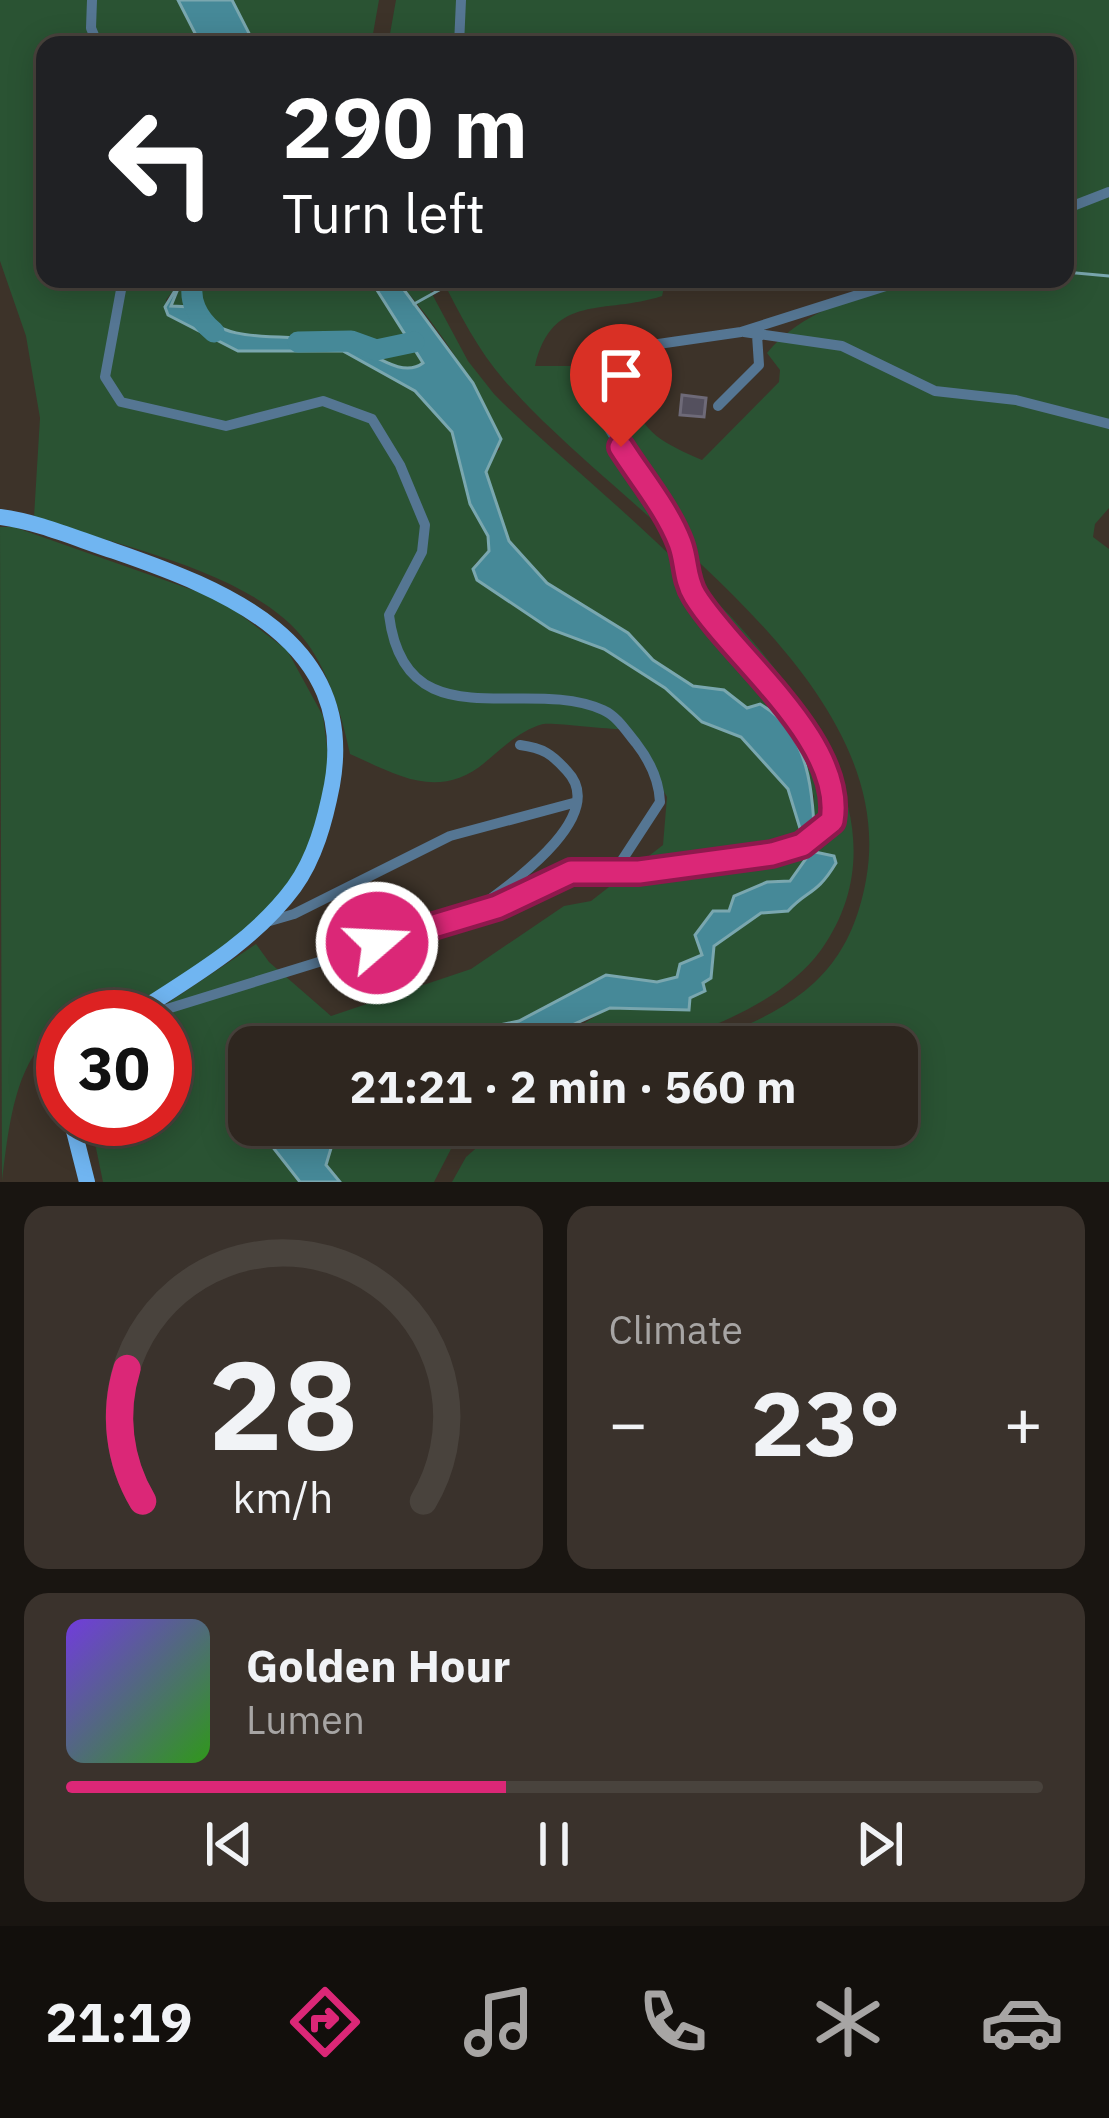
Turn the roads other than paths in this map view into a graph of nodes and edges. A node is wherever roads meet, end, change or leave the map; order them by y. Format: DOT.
graph roads {
  1 [pos="92,0"];
  2 [pos="461,0"];
  3 [pos="94,36"];
  4 [pos="459,36"];
  5 [pos="1109,192"];
  6 [pos="1074,206"];
  7 [pos="121,288"];
  8 [pos="880,288"];
  9 [pos="741,332"];
  10 [pos="757,334"];
  11 [pos="718,406"];
  12 [pos="1109,424"];
  13 [pos="0,517"];
  14 [pos="520,745"];
  15 [pos="577,802"];
  16 [pos="615,871"];
  17 [pos="472,913"];
  18 [pos="261,923"];
  19 [pos="171,990"];
  20 [pos="192,1002"];
  21 [pos="77,1146"];
  22 [pos="87,1182"];
  1 -- 3 [label="street"];
  2 -- 4 [label="street"];
  5 -- 6 [label="street"];
  7 -- 16 [label="street"];
  8 -- 9 [label="street"];
  9 -- 10 [label="street"];
  9 -- 16 [label="street"];
  10 -- 11 [label="street"];
  10 -- 12 [label="street"];
  13 -- 18 [label="main road"];
  14 -- 15 [label="street"];
  15 -- 17 [label="street"];
  15 -- 18 [label="street"];
  16 -- 17 [label="street"];
  17 -- 20 [label="street"];
  18 -- 19 [label="main road"];
  21 -- 22 [label="main road"];
}
